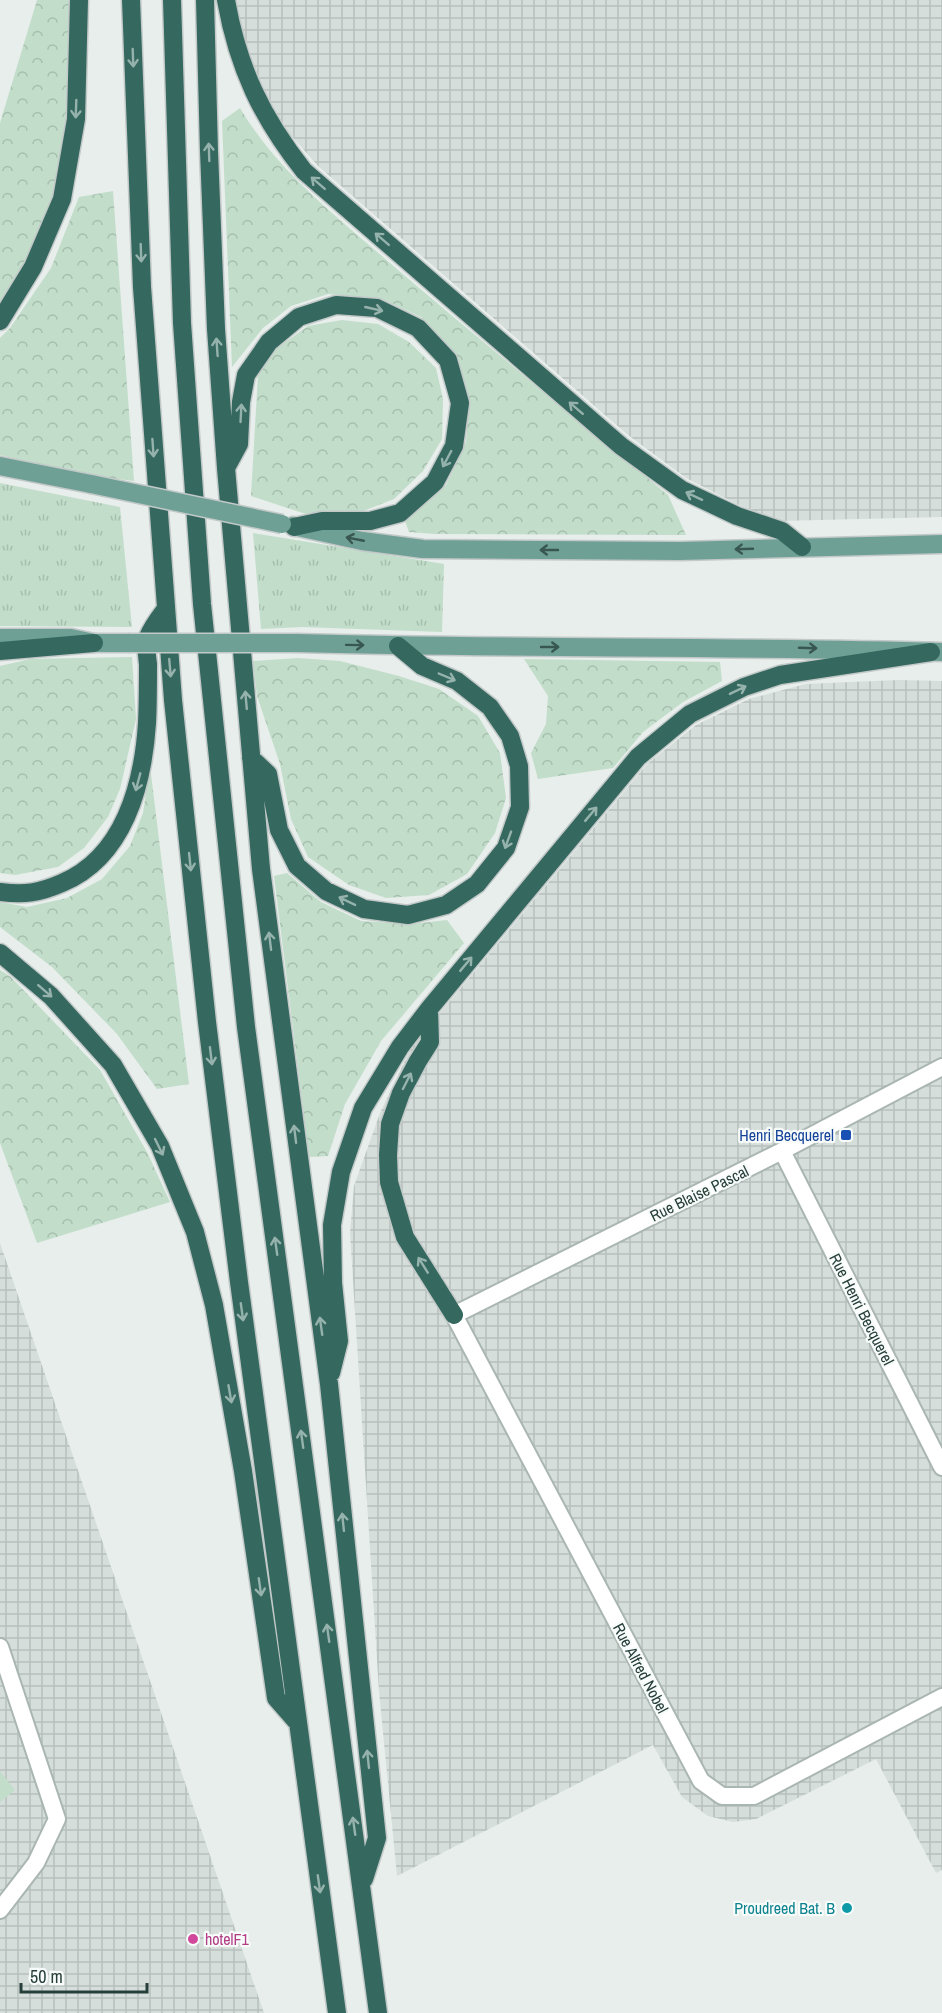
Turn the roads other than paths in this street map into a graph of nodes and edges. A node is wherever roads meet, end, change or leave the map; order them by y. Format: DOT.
graph roads {
  1 [pos="79,0"];
  2 [pos="131,0"];
  3 [pos="172,0"];
  4 [pos="206,0"];
  5 [pos="226,0"];
  6 [pos="0,321"];
  7 [pos="0,466"];
  8 [pos="226,468"];
  9 [pos="288,525"];
  10 [pos="942,544"];
  11 [pos="802,548"];
  12 [pos="165,610"];
  13 [pos="0,638"];
  14 [pos="94,643"];
  15 [pos="398,646"];
  16 [pos="0,651"];
  17 [pos="936,652"];
  18 [pos="251,758"];
  19 [pos="0,892"];
  20 [pos="0,953"];
  21 [pos="429,1009"];
  22 [pos="942,1067"];
  23 [pos="782,1151"];
  24 [pos="454,1315"];
  25 [pos="329,1384"];
  26 [pos="942,1467"];
  27 [pos="0,1647"];
  28 [pos="942,1697"];
  29 [pos="297,1722"];
  30 [pos="362,1884"];
  31 [pos="0,1910"];
  32 [pos="337,2013"];
  33 [pos="378,2013"];
  1 -- 6 [label="highway, one-way"];
  2 -- 12 [label="highway, one-way"];
  30 -- 3 [label="highway, one-way"];
  8 -- 4 [label="highway, one-way"];
  11 -- 5 [label="highway, one-way"];
  7 -- 9 [label="main road, bridge"];
  8 -- 9 [label="highway, one-way"];
  18 -- 8 [label="highway, one-way"];
  11 -- 9 [label="main road, one-way"];
  10 -- 11 [label="main road"];
  12 -- 19 [label="highway, one-way"];
  12 -- 29 [label="highway, one-way"];
  13 -- 14 [label="main road"];
  14 -- 15 [label="main road, one-way, bridge"];
  14 -- 16 [label="highway"];
  15 -- 17 [label="main road, one-way"];
  15 -- 18 [label="highway, one-way"];
  21 -- 17 [label="highway, one-way"];
  25 -- 18 [label="highway, one-way"];
  20 -- 29 [label="highway, one-way"];
  24 -- 21 [label="highway, one-way"];
  21 -- 25 [label="highway"];
  22 -- 23 [label="street, Rue Blaise Pascal"];
  23 -- 24 [label="street, Rue Blaise Pascal"];
  23 -- 26 [label="street, Rue Henri Becquerel"];
  24 -- 28 [label="street, Rue Alfred Nobel"];
  30 -- 25 [label="highway, one-way"];
  27 -- 31 [label="street"];
  29 -- 32 [label="highway, one-way"];
  30 -- 33 [label="highway"];
}
